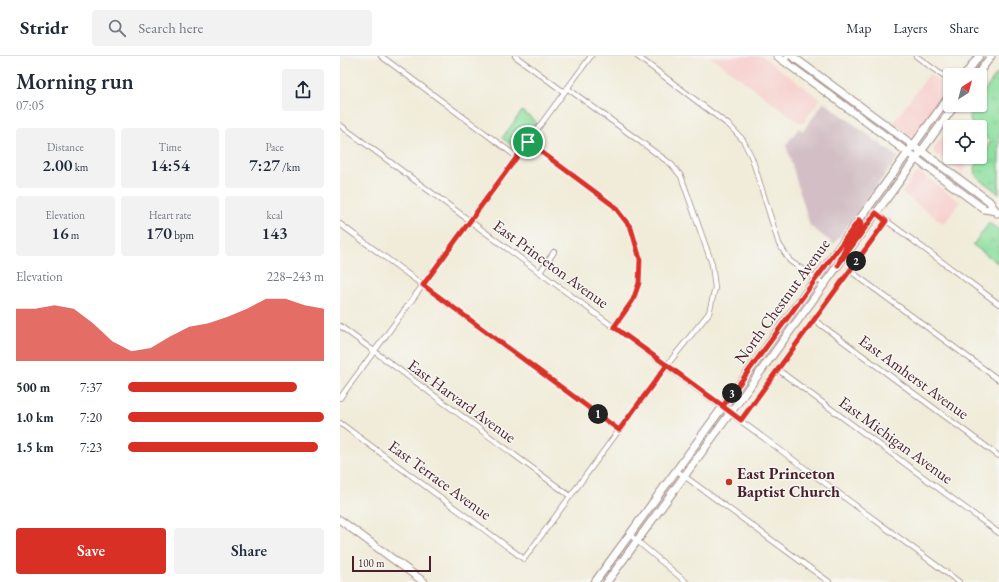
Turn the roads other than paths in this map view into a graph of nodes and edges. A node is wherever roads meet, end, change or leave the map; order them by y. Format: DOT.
graph roads {
  1 [pos="381,56"];
  2 [pos="515,56"];
  3 [pos="591,56"];
  4 [pos="637,56"];
  5 [pos="776,56"];
  6 [pos="792,56"];
  7 [pos="916,56"];
  8 [pos="979,56"];
  9 [pos="991,56"];
  10 [pos="786,59"];
  11 [pos="970,68"];
  12 [pos="982,68"];
  13 [pos="943,76"];
  14 [pos="566,90"];
  15 [pos="943,105"];
  16 [pos="950,112"];
  17 [pos="341,127"];
  18 [pos="528,142"];
  19 [pos="913,146"];
  20 [pos="921,152"];
  21 [pos="908,153"];
  22 [pos="517,156"];
  23 [pos="916,159"];
  24 [pos="876,213"];
  25 [pos="997,213"];
  26 [pos="859,220"];
  27 [pos="470,221"];
  28 [pos="886,221"];
  29 [pos="340,224"];
  30 [pos="554,252"];
  31 [pos="838,265"];
  32 [pos="850,270"];
  33 [pos="540,272"];
  34 [pos="816,279"];
  35 [pos="824,284"];
  36 [pos="423,285"];
  37 [pos="999,304"];
  38 [pos="813,319"];
  39 [pos="340,326"];
  40 [pos="614,327"];
  41 [pos="374,352"];
  42 [pos="667,365"];
  43 [pos="777,369"];
  44 [pos="999,380"];
  45 [pos="340,398"];
  46 [pos="723,406"];
  47 [pos="731,412"];
  48 [pos="741,420"];
  49 [pos="340,423"];
  50 [pos="619,430"];
  51 [pos="999,456"];
  52 [pos="676,470"];
  53 [pos="684,476"];
  54 [pos="570,496"];
  55 [pos="340,520"];
  56 [pos="999,533"];
  57 [pos="630,534"];
  58 [pos="637,540"];
  59 [pos="424,582"];
  60 [pos="595,582"];
  61 [pos="607,582"];
  62 [pos="686,582"];
  63 [pos="829,582"];
  64 [pos="959,582"];
  1 -- 22 [label="street"];
  2 -- 14 [label="street"];
  3 -- 14 [label="street"];
  4 -- 34 [label="street"];
  5 -- 10 [label="main road"];
  6 -- 19 [label="main road"];
  7 -- 13 [label="street"];
  8 -- 11 [label="main road"];
  9 -- 12 [label="main road"];
  10 -- 21 [label="main road"];
  14 -- 18 [label="street"];
  14 -- 42 [label="street"];
  15 -- 19 [label="main road, North Chestnut Avenue"];
  16 -- 20 [label="main road, North Chestnut Avenue"];
  17 -- 27 [label="street, East Princeton Avenue"];
  18 -- 22 [label="street"];
  18 -- 40 [label="street"];
  19 -- 20 [label="main road"];
  19 -- 21 [label="main road, North Chestnut Avenue"];
  20 -- 23 [label="main road, North Chestnut Avenue"];
  20 -- 25 [label="main road"];
  21 -- 23 [label="main road"];
  21 -- 26 [label="main road, North Chestnut Avenue"];
  22 -- 27 [label="street"];
  23 -- 24 [label="main road, North Chestnut Avenue"];
  23 -- 25 [label="main road"];
  24 -- 28 [label="street"];
  24 -- 31 [label="main road, North Chestnut Avenue"];
  26 -- 31 [label="main road"];
  26 -- 34 [label="main road, North Chestnut Avenue"];
  27 -- 33 [label="street, East Princeton Avenue"];
  27 -- 36 [label="street"];
  28 -- 32 [label="street"];
  28 -- 37 [label="street"];
  29 -- 36 [label="street"];
  30 -- 33 [label="street"];
  31 -- 35 [label="main road, North Chestnut Avenue"];
  32 -- 38 [label="street"];
  32 -- 44 [label="street"];
  33 -- 40 [label="street, East Princeton Avenue"];
  34 -- 35 [label="street"];
  34 -- 46 [label="main road, North Chestnut Avenue"];
  35 -- 47 [label="main road, North Chestnut Avenue"];
  36 -- 41 [label="street"];
  36 -- 50 [label="street"];
  38 -- 43 [label="street"];
  38 -- 51 [label="street, East Amherst Avenue"];
  39 -- 41 [label="street, East Harvard Avenue"];
  40 -- 42 [label="street, East Princeton Avenue"];
  41 -- 45 [label="street"];
  41 -- 54 [label="street, East Harvard Avenue"];
  42 -- 46 [label="street, East Princeton Avenue"];
  42 -- 50 [label="street"];
  43 -- 48 [label="street"];
  43 -- 56 [label="street, East Michigan Avenue"];
  46 -- 47 [label="street, East Princeton Avenue"];
  46 -- 52 [label="main road, North Chestnut Avenue"];
  47 -- 48 [label="street, East Princeton Avenue"];
  47 -- 53 [label="main road, North Chestnut Avenue"];
  48 -- 64 [label="street, East Princeton Avenue"];
  49 -- 54 [label="street, East Terrace Avenue"];
  50 -- 54 [label="street"];
  52 -- 53 [label="street"];
  52 -- 57 [label="main road, North Chestnut Avenue"];
  53 -- 58 [label="main road, North Chestnut Avenue"];
  53 -- 63 [label="street"];
  55 -- 59 [label="main road"];
  57 -- 58 [label="street"];
  57 -- 60 [label="main road, North Chestnut Avenue"];
  58 -- 61 [label="main road, North Chestnut Avenue"];
  58 -- 62 [label="street"];
}
